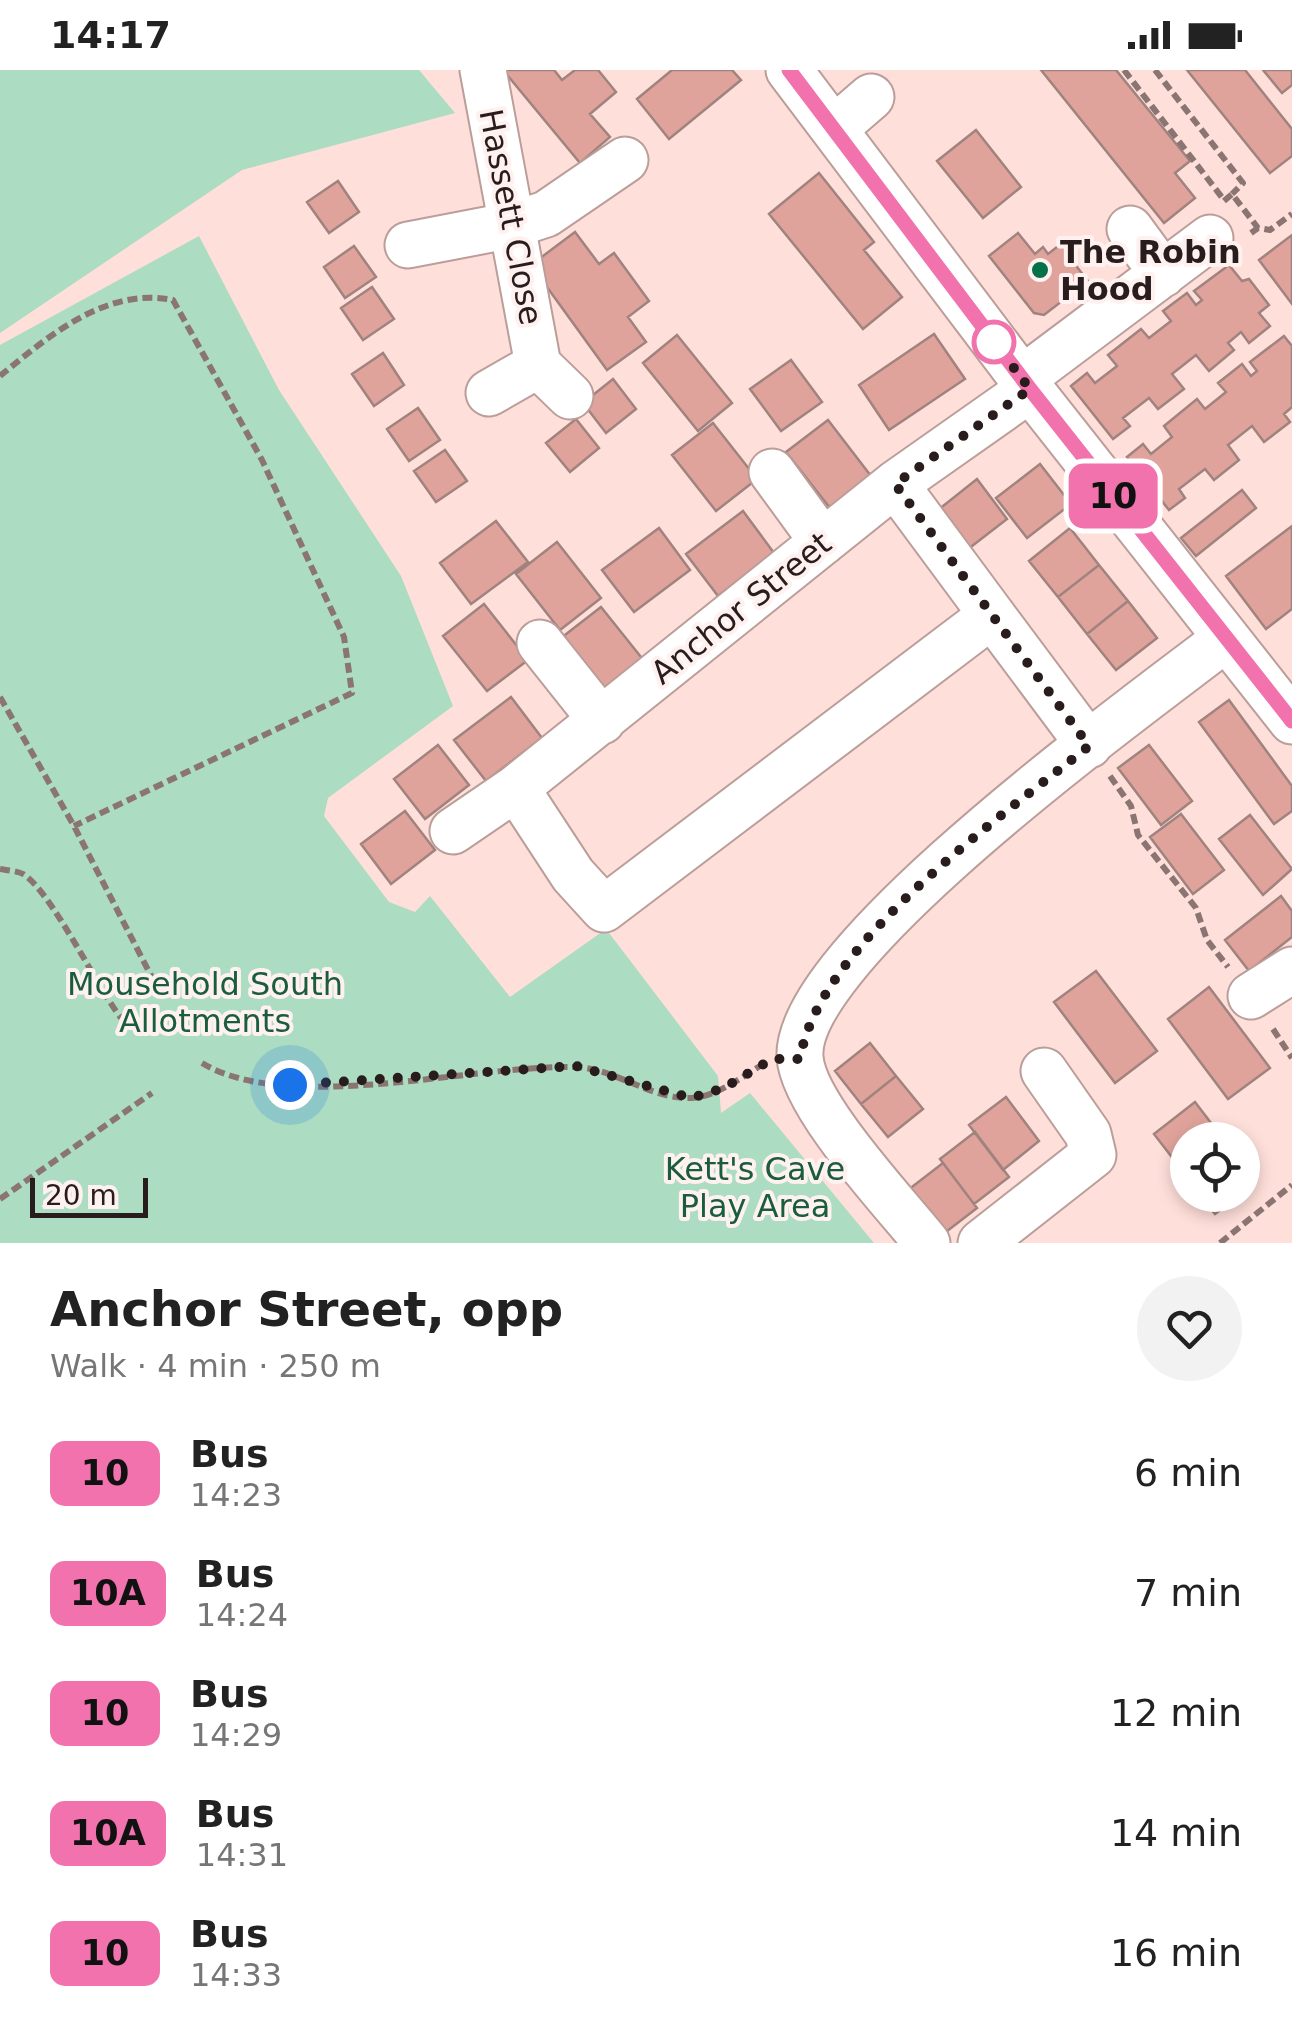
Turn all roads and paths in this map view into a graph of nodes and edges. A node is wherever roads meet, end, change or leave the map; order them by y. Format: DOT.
graph roads {
  1 [pos="484,70"];
  2 [pos="788,70"];
  3 [pos="1124,70"];
  4 [pos="1154,70"];
  5 [pos="871,97"];
  6 [pos="834,129"];
  7 [pos="624,160"];
  8 [pos="1232,194"];
  9 [pos="1292,214"];
  10 [pos="1217,219"];
  11 [pos="512,225"];
  12 [pos="1258,228"];
  13 [pos="1130,229"];
  14 [pos="408,244"];
  15 [pos="1163,274"];
  16 [pos="538,365"];
  17 [pos="0,376"];
  18 [pos="1026,384"];
  19 [pos="489,394"];
  20 [pos="570,396"];
  21 [pos="772,472"];
  22 [pos="895,484"];
  23 [pos="823,542"];
  24 [pos="992,616"];
  25 [pos="1225,639"];
  26 [pos="540,643"];
  27 [pos="0,698"];
  28 [pos="1290,714"];
  29 [pos="602,721"];
  30 [pos="1089,746"];
  31 [pos="516,788"];
  32 [pos="74,826"];
  33 [pos="454,831"];
  34 [pos="0,869"];
  35 [pos="1292,970"];
  36 [pos="1251,996"];
  37 [pos="162,998"];
  38 [pos="122,1018"];
  39 [pos="1292,1058"];
  40 [pos="800,1059"];
  41 [pos="202,1063"];
  42 [pos="1044,1071"];
  43 [pos="152,1093"];
  44 [pos="1292,1185"];
  45 [pos="0,1199"];
  46 [pos="927,1243"];
  47 [pos="981,1243"];
  48 [pos="1220,1243"];
  1 -- 11 [label="street, Hassett Close"];
  2 -- 6 [label="street"];
  3 -- 10 [label="path"];
  4 -- 8 [label="path"];
  5 -- 6 [label="street"];
  6 -- 18 [label="street"];
  7 -- 11 [label="street"];
  9 -- 12 [label="path"];
  10 -- 15 [label="street, Anchor Street"];
  11 -- 14 [label="street"];
  11 -- 16 [label="street, Hassett Close"];
  13 -- 15 [label="street"];
  15 -- 18 [label="street, Anchor Street"];
  16 -- 19 [label="street, Hassett Close"];
  16 -- 20 [label="street, Hassett Close"];
  17 -- 32 [label="path"];
  18 -- 22 [label="street, Anchor Street"];
  18 -- 25 [label="street"];
  21 -- 23 [label="street"];
  22 -- 23 [label="street, Anchor Street"];
  22 -- 24 [label="street"];
  23 -- 29 [label="street, Anchor Street"];
  24 -- 30 [label="street"];
  24 -- 31 [label="street"];
  25 -- 28 [label="street"];
  25 -- 30 [label="street"];
  26 -- 29 [label="street"];
  27 -- 32 [label="path"];
  29 -- 31 [label="street, Anchor Street"];
  30 -- 36 [label="path"];
  30 -- 40 [label="street"];
  31 -- 33 [label="street, Anchor Street"];
  32 -- 37 [label="path"];
  34 -- 38 [label="path"];
  35 -- 36 [label="street"];
  36 -- 39 [label="path"];
  40 -- 41 [label="path"];
  40 -- 46 [label="street"];
  42 -- 47 [label="street"];
  43 -- 45 [label="path"];
  44 -- 48 [label="path"];
}
